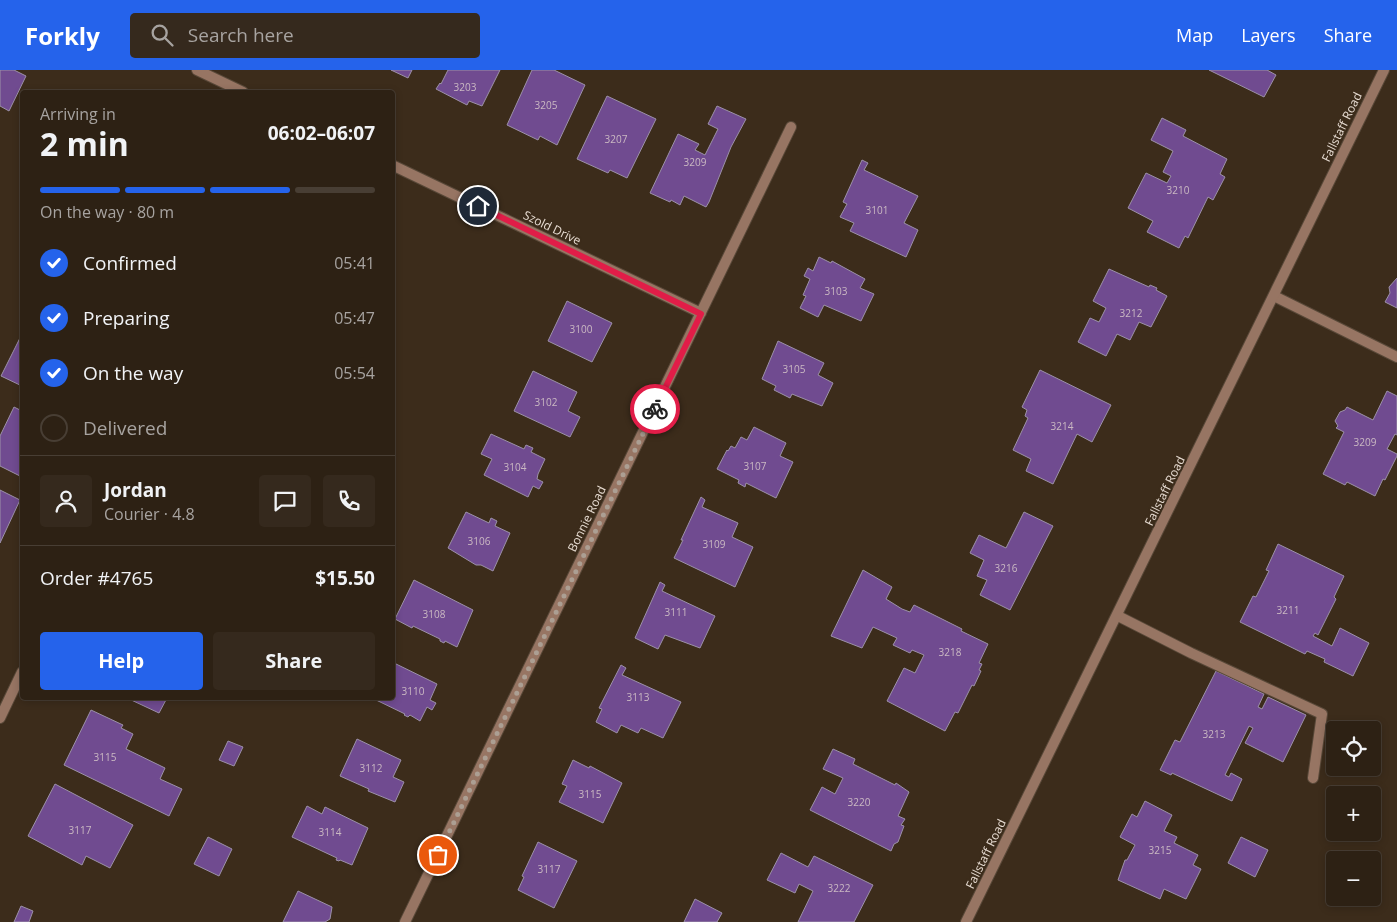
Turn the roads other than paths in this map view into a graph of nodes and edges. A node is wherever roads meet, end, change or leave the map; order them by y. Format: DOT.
graph roads {
  1 [pos="196,70"];
  2 [pos="1384,70"];
  3 [pos="239,90"];
  4 [pos="791,127"];
  5 [pos="395,166"];
  6 [pos="1274,296"];
  7 [pos="701,314"];
  8 [pos="1397,357"];
  9 [pos="1118,616"];
  10 [pos="20,676"];
  11 [pos="0,718"];
  12 [pos="1313,778"];
  13 [pos="405,922"];
  14 [pos="966,922"];
  1 -- 3 [label="street"];
  2 -- 6 [label="street, Fallstaff Road"];
  4 -- 7 [label="street, Bonnie Road"];
  5 -- 7 [label="street, Szold Drive"];
  6 -- 8 [label="street"];
  6 -- 9 [label="street, Fallstaff Road"];
  7 -- 13 [label="street, Bonnie Road"];
  9 -- 12 [label="street"];
  9 -- 14 [label="street, Fallstaff Road"];
  10 -- 11 [label="street"];
}
